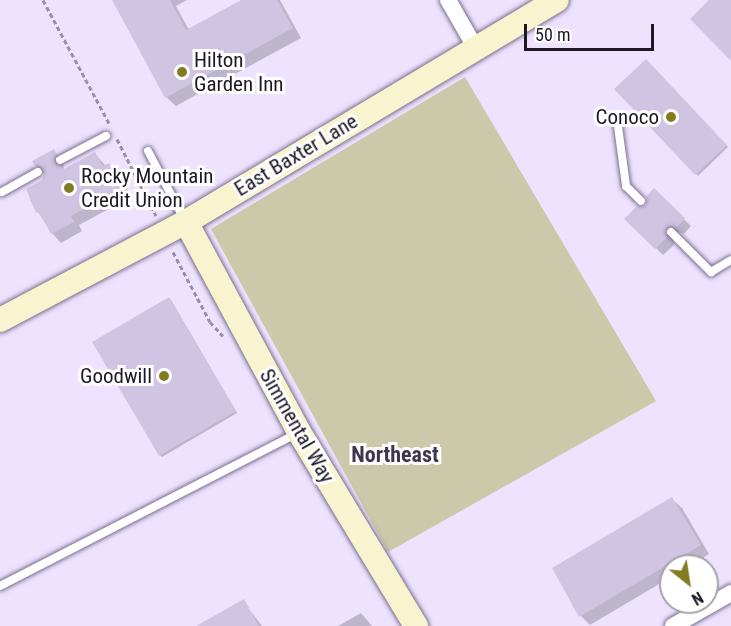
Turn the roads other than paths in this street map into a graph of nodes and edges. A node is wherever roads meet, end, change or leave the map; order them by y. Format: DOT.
graph roads {
  1 [pos="448,0"];
  2 [pos="557,0"];
  3 [pos="475,47"];
  4 [pos="617,119"];
  5 [pos="106,136"];
  6 [pos="148,151"];
  7 [pos="60,160"];
  8 [pos="38,172"];
  9 [pos="2,192"];
  10 [pos="641,201"];
  11 [pos="186,222"];
  12 [pos="671,232"];
  13 [pos="731,260"];
  14 [pos="0,320"];
  15 [pos="299,432"];
  16 [pos="0,586"];
  17 [pos="731,593"];
  18 [pos="416,626"];
  19 [pos="673,626"];
  1 -- 3 [label="street"];
  2 -- 3 [label="main road, East Baxter Lane"];
  3 -- 11 [label="main road, East Baxter Lane"];
  4 -- 10 [label="lane"];
  5 -- 7 [label="lane"];
  6 -- 11 [label="lane"];
  8 -- 9 [label="lane"];
  11 -- 14 [label="main road, East Baxter Lane"];
  11 -- 15 [label="main road, Simmental Way"];
  12 -- 13 [label="lane"];
  15 -- 16 [label="lane"];
  15 -- 18 [label="main road, Simmental Way"];
  17 -- 19 [label="street"];
}
